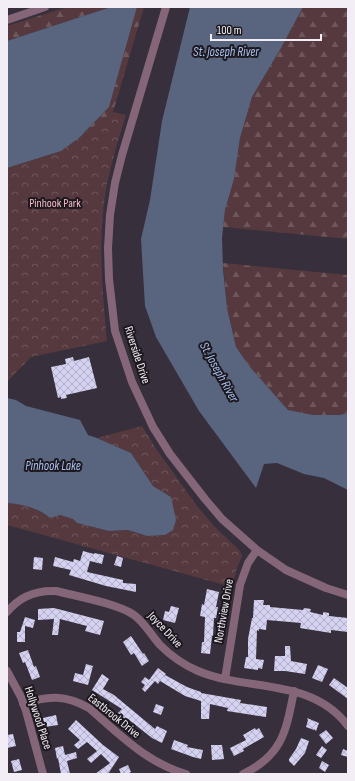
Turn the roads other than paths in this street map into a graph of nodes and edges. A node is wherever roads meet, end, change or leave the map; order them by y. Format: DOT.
graph roads {
  1 [pos="45,7"];
  2 [pos="166,7"];
  3 [pos="7,20"];
  4 [pos="257,550"];
  5 [pos="348,595"];
  6 [pos="7,612"];
  7 [pos="7,671"];
  8 [pos="225,679"];
  9 [pos="294,691"];
  10 [pos="23,704"];
  11 [pos="348,726"];
  12 [pos="43,774"];
  13 [pos="186,774"];
  14 [pos="243,774"];
  1 -- 3 [label="street"];
  2 -- 4 [label="street, Riverside Drive"];
  4 -- 5 [label="street, Riverside Drive"];
  4 -- 8 [label="street, Northview Drive"];
  6 -- 8 [label="street, Joyce Drive"];
  7 -- 10 [label="street, Hollywood Place"];
  8 -- 9 [label="street, Joyce Drive"];
  9 -- 11 [label="street, Joyce Drive"];
  9 -- 14 [label="street"];
  10 -- 12 [label="street, Hollywood Place"];
  10 -- 13 [label="street, Eastbrook Drive"];
}
